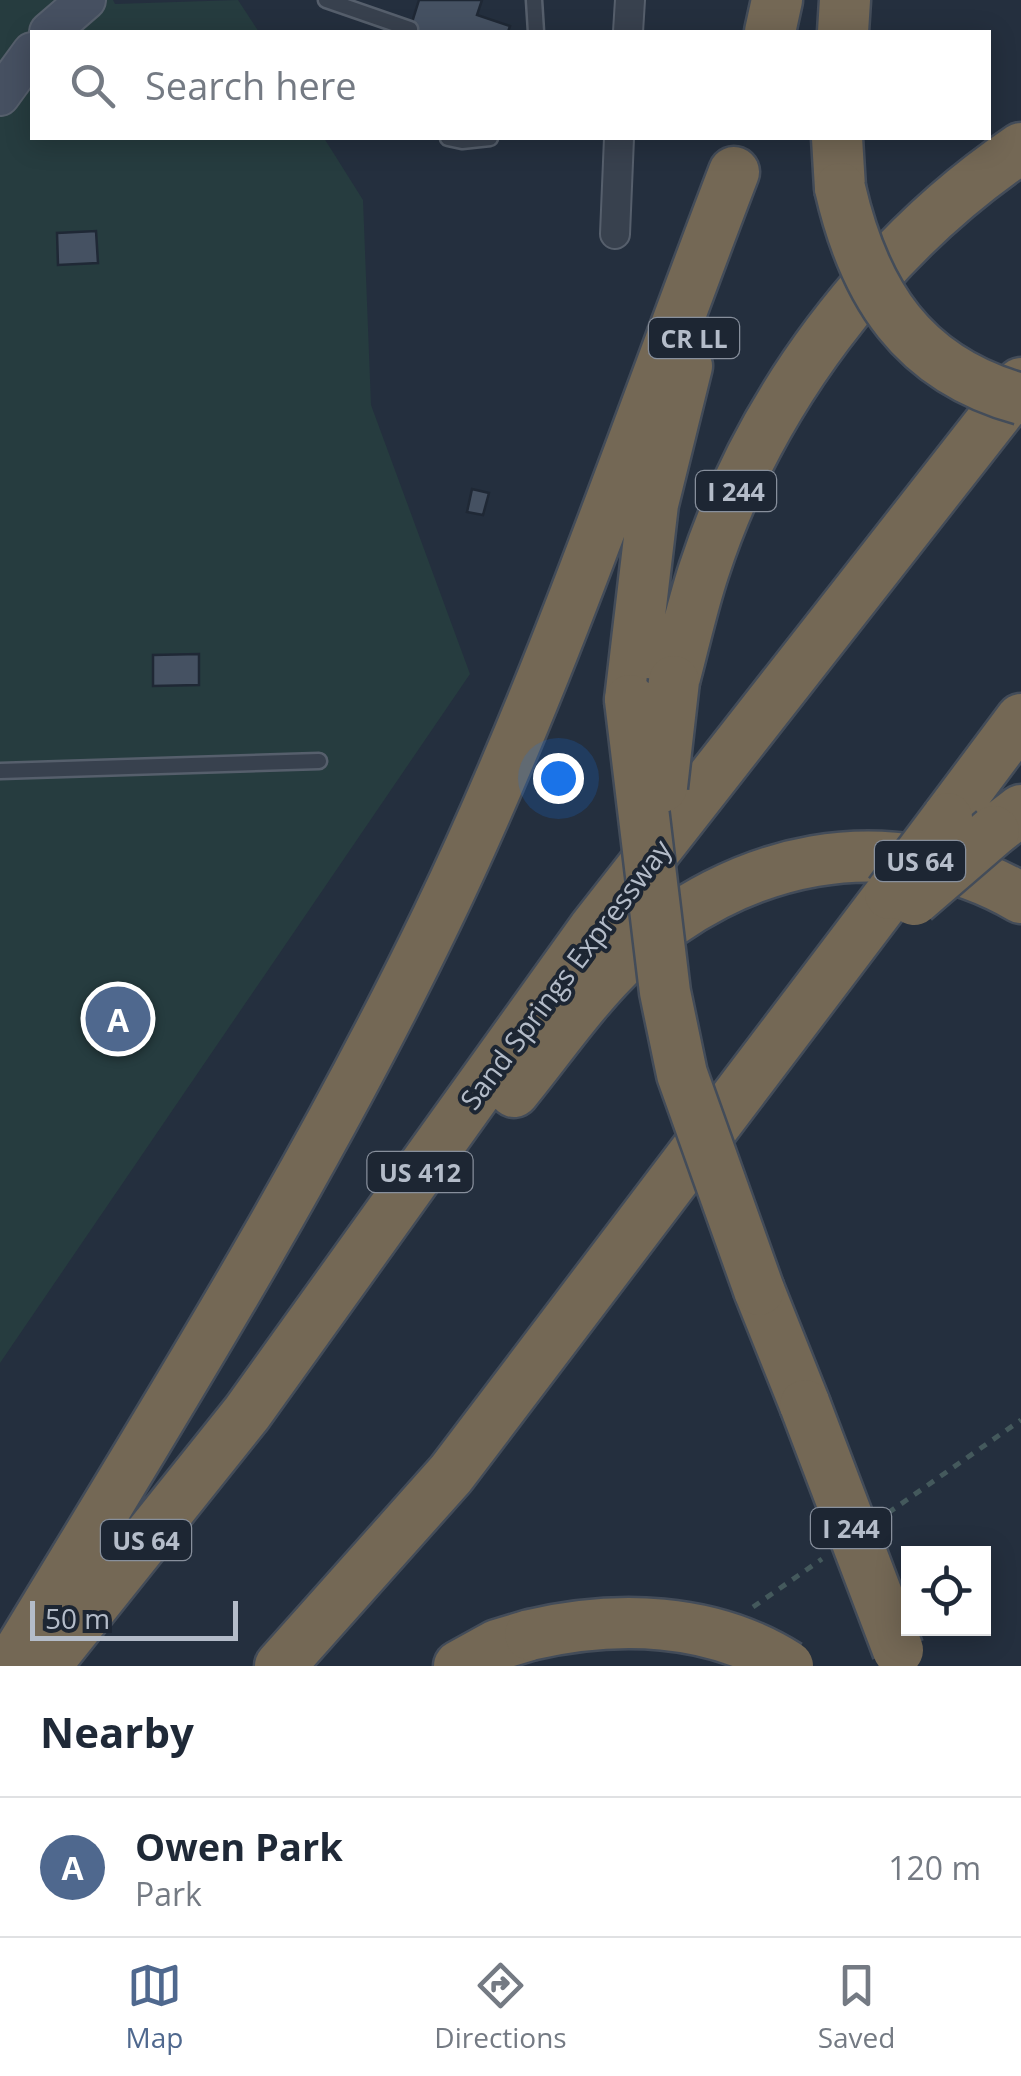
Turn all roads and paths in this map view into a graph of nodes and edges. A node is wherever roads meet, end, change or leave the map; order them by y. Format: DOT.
graph roads {
  1 [pos="86,0"];
  2 [pos="326,0"];
  3 [pos="534,0"];
  4 [pos="630,0"];
  5 [pos="777,0"];
  6 [pos="845,0"];
  7 [pos="410,28"];
  8 [pos="51,30"];
  9 [pos="536,30"];
  10 [pos="628,30"];
  11 [pos="770,30"];
  12 [pos="842,30"];
  13 [pos="30,55"];
  14 [pos="0,96"];
  15 [pos="619,140"];
  16 [pos="838,140"];
  17 [pos="1021,148"];
  18 [pos="739,155"];
  19 [pos="615,234"];
  20 [pos="1021,383"];
  21 [pos="1021,399"];
  22 [pos="652,690"];
  23 [pos="1021,718"];
  24 [pos="320,761"];
  25 [pos="0,771"];
  26 [pos="1008,820"];
  27 [pos="1021,898"];
  28 [pos="900,899"];
  29 [pos="665,992"];
  30 [pos="247,1413"];
  31 [pos="901,1658"];
  32 [pos="10,1666"];
  33 [pos="45,1666"];
  34 [pos="280,1666"];
  35 [pos="460,1666"];
  36 [pos="788,1666"];
  1 -- 8 [label="main road"];
  2 -- 7 [label="lane"];
  3 -- 9 [label="lane"];
  4 -- 10 [label="street"];
  5 -- 11 [label="highway"];
  6 -- 12 [label="highway"];
  13 -- 14 [label="main road"];
  15 -- 19 [label="street"];
  16 -- 21 [label="highway, bridge"];
  17 -- 22 [label="highway, I 244"];
  18 -- 22 [label="highway, CR LL"];
  18 -- 32 [label="highway"];
  20 -- 30 [label="highway, Sand Springs Expressway / US 412"];
  22 -- 29 [label="highway, CR LL, bridge"];
  23 -- 28 [label="highway, bridge"];
  24 -- 25 [label="lane"];
  26 -- 28 [label="highway, bridge"];
  27 -- 30 [label="highway, US 64"];
  28 -- 34 [label="highway"];
  29 -- 31 [label="highway, I 244, bridge"];
  30 -- 33 [label="highway, Sand Springs Expressway / US 64"];
  35 -- 36 [label="highway, bridge"];
}
